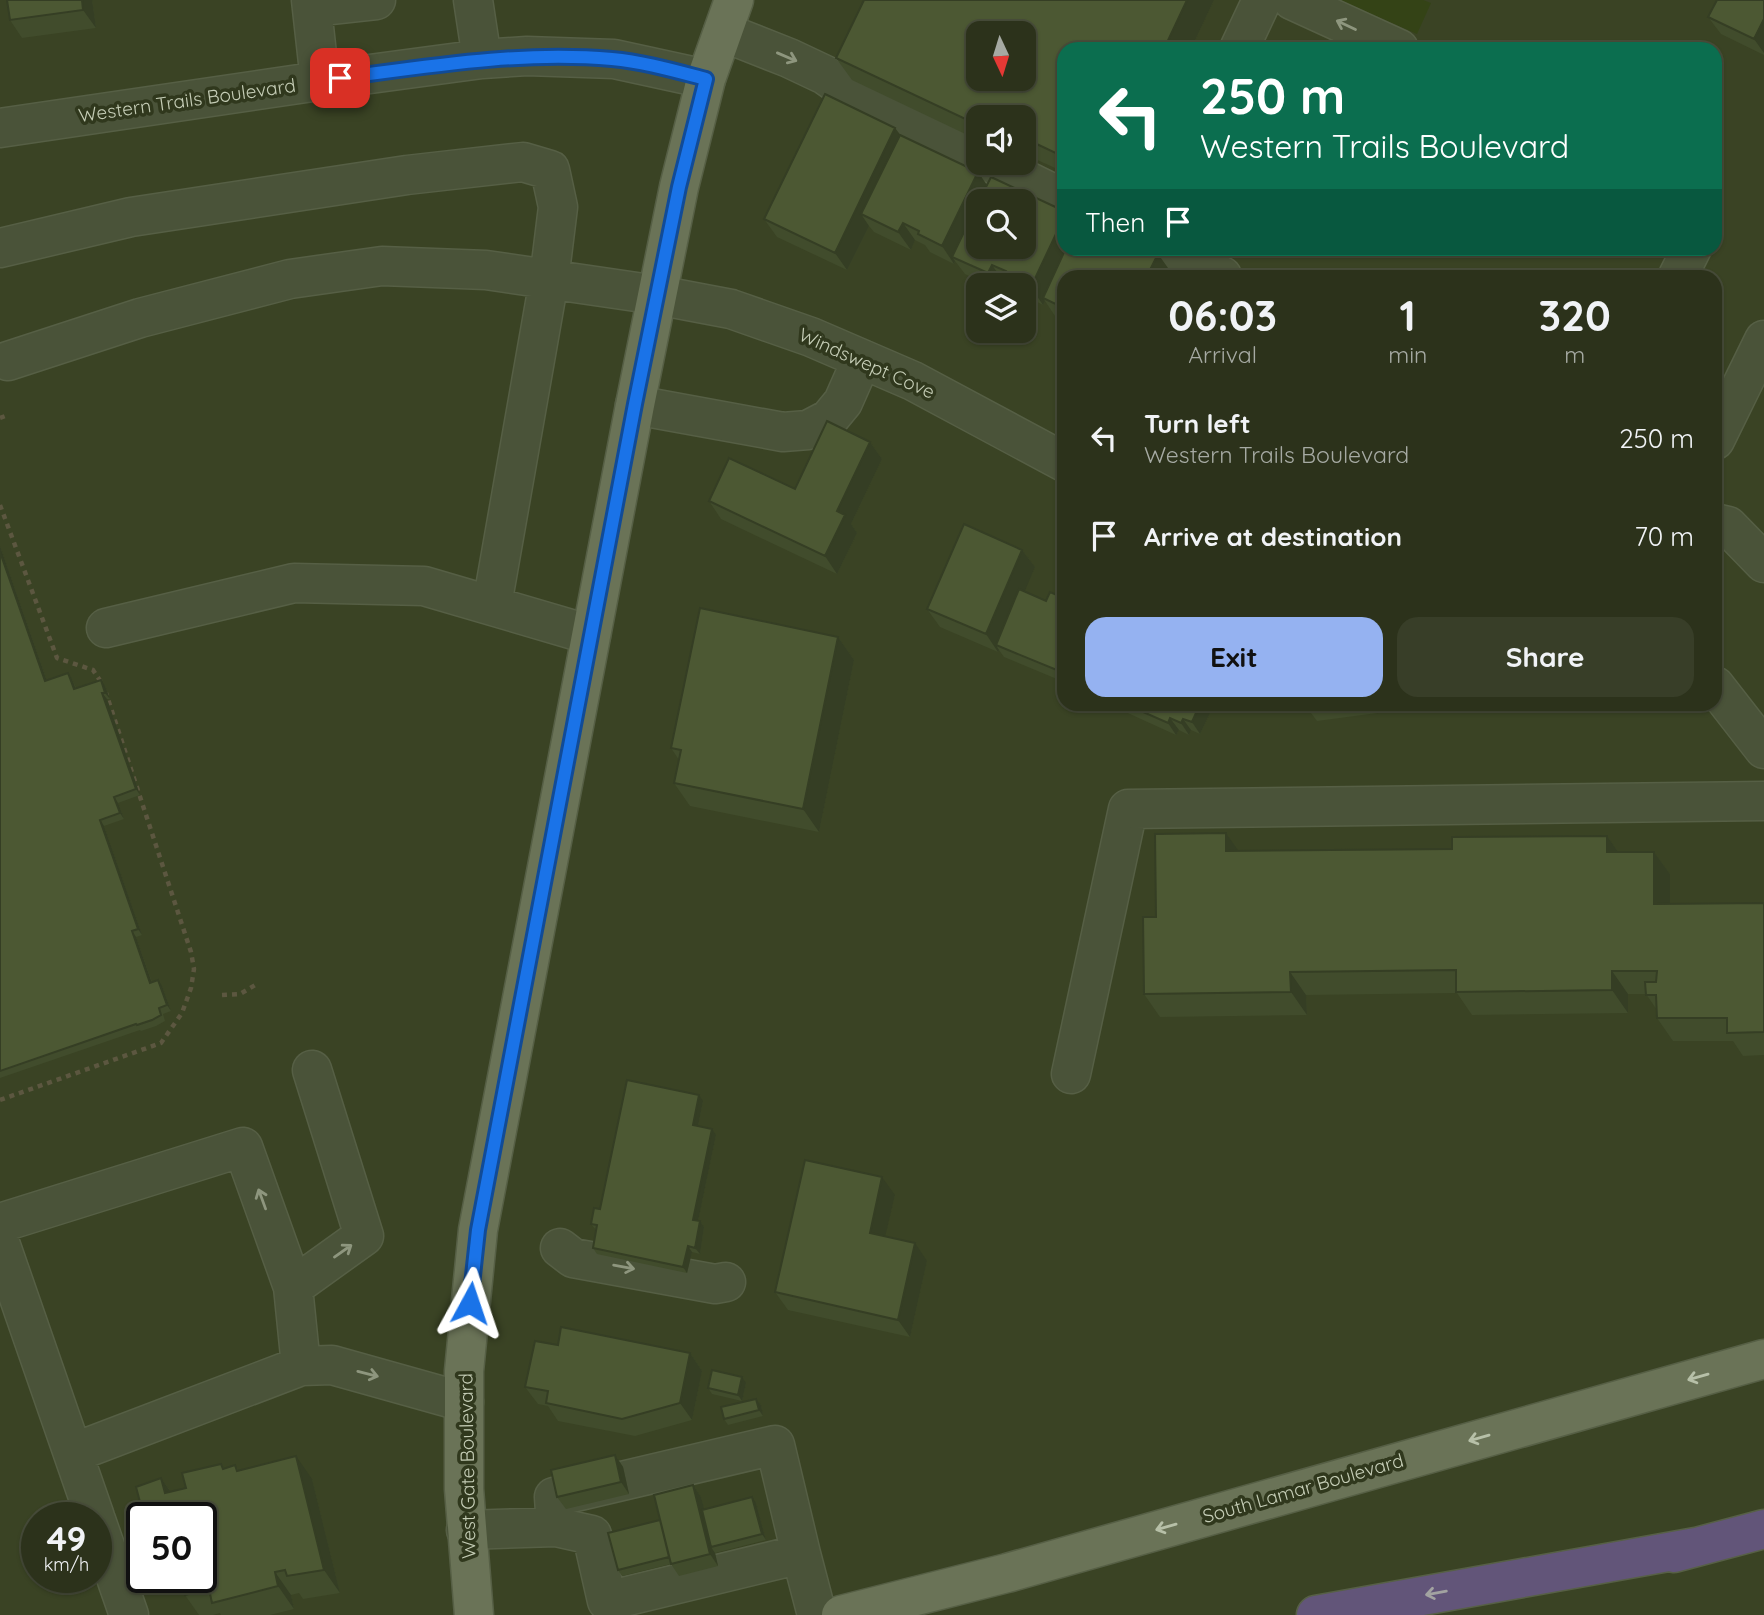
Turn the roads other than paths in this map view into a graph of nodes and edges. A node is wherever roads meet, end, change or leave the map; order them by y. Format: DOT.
graph roads {
  1 [pos="376,0"];
  2 [pos="473,0"];
  3 [pos="1262,0"];
  4 [pos="1292,0"];
  5 [pos="312,4"];
  6 [pos="729,16"];
  7 [pos="1242,42"];
  8 [pos="1384,42"];
  9 [pos="482,59"];
  10 [pos="706,79"];
  11 [pos="320,80"];
  12 [pos="0,128"];
  13 [pos="966,151"];
  14 [pos="1015,175"];
  15 [pos="1057,196"];
  16 [pos="0,248"];
  17 [pos="1182,256"];
  18 [pos="1210,270"];
  19 [pos="549,280"];
  20 [pos="657,295"];
  21 [pos="862,359"];
  22 [pos="8,361"];
  23 [pos="1759,362"];
  24 [pos="635,404"];
  25 [pos="1722,428"];
  26 [pos="1057,458"];
  27 [pos="1722,525"];
  28 [pos="1764,563"];
  29 [pos="492,605"];
  30 [pos="106,628"];
  31 [pos="591,635"];
  32 [pos="1722,695"];
  33 [pos="1764,749"];
  34 [pos="1764,801"];
  35 [pos="312,1070"];
  36 [pos="1071,1074"];
  37 [pos="0,1223"];
  38 [pos="0,1243"];
  39 [pos="560,1248"];
  40 [pos="726,1282"];
  41 [pos="293,1287"];
  42 [pos="1764,1359"];
  43 [pos="301,1366"];
  44 [pos="464,1402"];
  45 [pos="73,1453"];
  46 [pos="90,1502"];
  47 [pos="556,1527"];
  48 [pos="1764,1529"];
  49 [pos="466,1530"];
  50 [pos="1696,1547"];
  51 [pos="802,1554"];
  52 [pos="112,1566"];
  53 [pos="129,1615"];
  54 [pos="474,1615"];
  55 [pos="817,1615"];
  56 [pos="841,1615"];
  57 [pos="1316,1615"];
  58 [pos="1464,1615"];
  1 -- 5 [label="street"];
  2 -- 9 [label="street"];
  3 -- 7 [label="street"];
  8 -- 4 [label="street, one-way"];
  5 -- 11 [label="street"];
  6 -- 10 [label="main road, West Gate Boulevard"];
  6 -- 13 [label="street, one-way"];
  9 -- 10 [label="street, Western Trails Boulevard"];
  9 -- 11 [label="street, Western Trails Boulevard"];
  10 -- 20 [label="main road, West Gate Boulevard"];
  11 -- 12 [label="street, Western Trails Boulevard"];
  14 -- 15 [label="street"];
  16 -- 19 [label="street"];
  17 -- 18 [label="street"];
  19 -- 20 [label="street, Windswept Cove"];
  19 -- 22 [label="street, Windswept Cove"];
  19 -- 29 [label="street"];
  20 -- 21 [label="street, Windswept Cove"];
  20 -- 24 [label="main road, West Gate Boulevard"];
  21 -- 24 [label="street"];
  21 -- 26 [label="street, Windswept Cove"];
  23 -- 25 [label="street"];
  24 -- 31 [label="main road, West Gate Boulevard"];
  27 -- 28 [label="street"];
  29 -- 30 [label="street"];
  29 -- 31 [label="street"];
  31 -- 44 [label="main road, West Gate Boulevard"];
  32 -- 33 [label="street"];
  34 -- 36 [label="street"];
  41 -- 35 [label="street, one-way"];
  41 -- 37 [label="street, one-way"];
  38 -- 45 [label="street"];
  39 -- 40 [label="street, one-way"];
  41 -- 43 [label="street"];
  42 -- 56 [label="main road, South Lamar Boulevard, one-way"];
  43 -- 44 [label="street, one-way"];
  43 -- 45 [label="street"];
  44 -- 49 [label="main road, West Gate Boulevard"];
  45 -- 46 [label="street"];
  47 -- 49 [label="street"];
  47 -- 51 [label="street"];
  47 -- 51 [label="street"];
  48 -- 50 [label="highway"];
  49 -- 54 [label="main road, West Gate Boulevard"];
  50 -- 57 [label="highway, one-way"];
  50 -- 58 [label="highway"];
  51 -- 55 [label="street"];
  52 -- 53 [label="street"];
}
